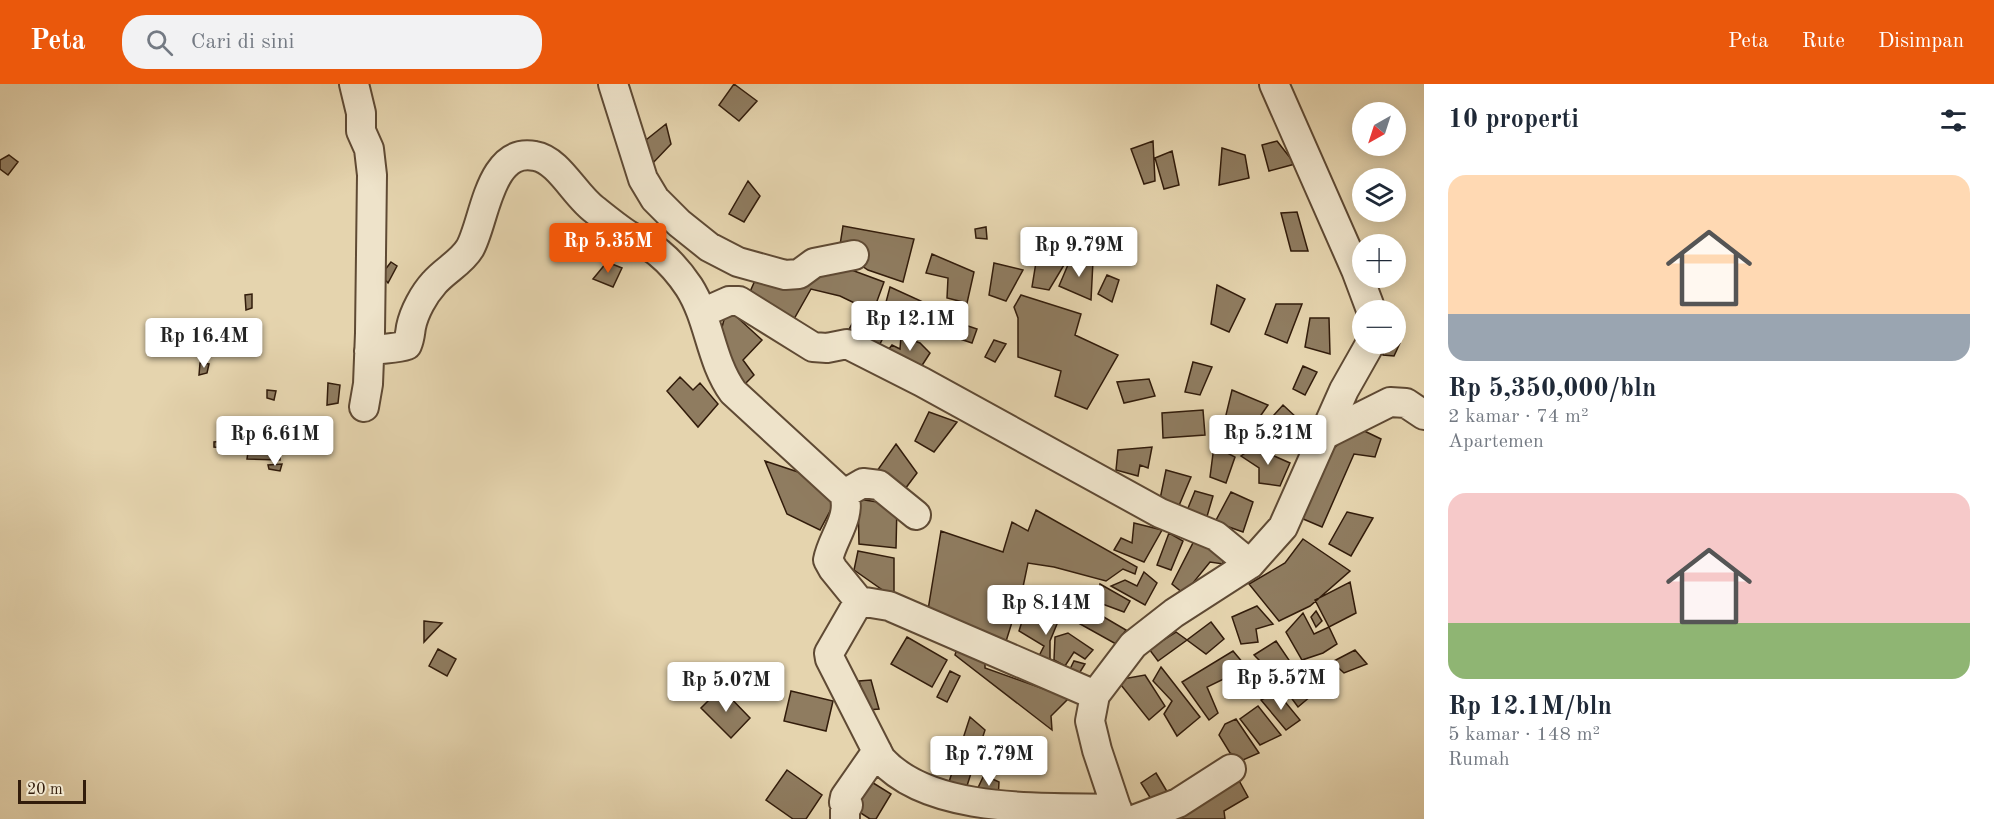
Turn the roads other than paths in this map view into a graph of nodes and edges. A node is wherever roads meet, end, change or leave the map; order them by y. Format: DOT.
graph roads {
  1 [pos="354,84"];
  2 [pos="613,84"];
  3 [pos="1274,84"];
  4 [pos="716,251"];
  5 [pos="855,255"];
  6 [pos="688,286"];
  7 [pos="1367,300"];
  8 [pos="702,313"];
  9 [pos="369,351"];
  10 [pos="1364,354"];
  11 [pos="364,407"];
  12 [pos="1424,416"];
  13 [pos="1324,435"];
  14 [pos="844,494"];
  15 [pos="916,515"];
  16 [pos="1250,564"];
  17 [pos="859,601"];
  18 [pos="1095,695"];
  19 [pos="877,751"];
  20 [pos="1231,769"];
  21 [pos="1125,816"];
  22 [pos="845,819"];
  1 -- 9 [label="street"];
  2 -- 4 [label="street"];
  3 -- 7 [label="street"];
  4 -- 5 [label="street"];
  4 -- 6 [label="street"];
  6 -- 8 [label="street"];
  6 -- 9 [label="street"];
  8 -- 14 [label="street"];
  8 -- 16 [label="street"];
  9 -- 11 [label="street"];
  10 -- 13 [label="street"];
  12 -- 13 [label="street"];
  13 -- 16 [label="street"];
  14 -- 15 [label="street"];
  14 -- 17 [label="street"];
  16 -- 18 [label="street"];
  17 -- 18 [label="street"];
  17 -- 19 [label="street"];
  18 -- 21 [label="street"];
  19 -- 21 [label="street"];
  19 -- 22 [label="street"];
  20 -- 21 [label="street"];
}
